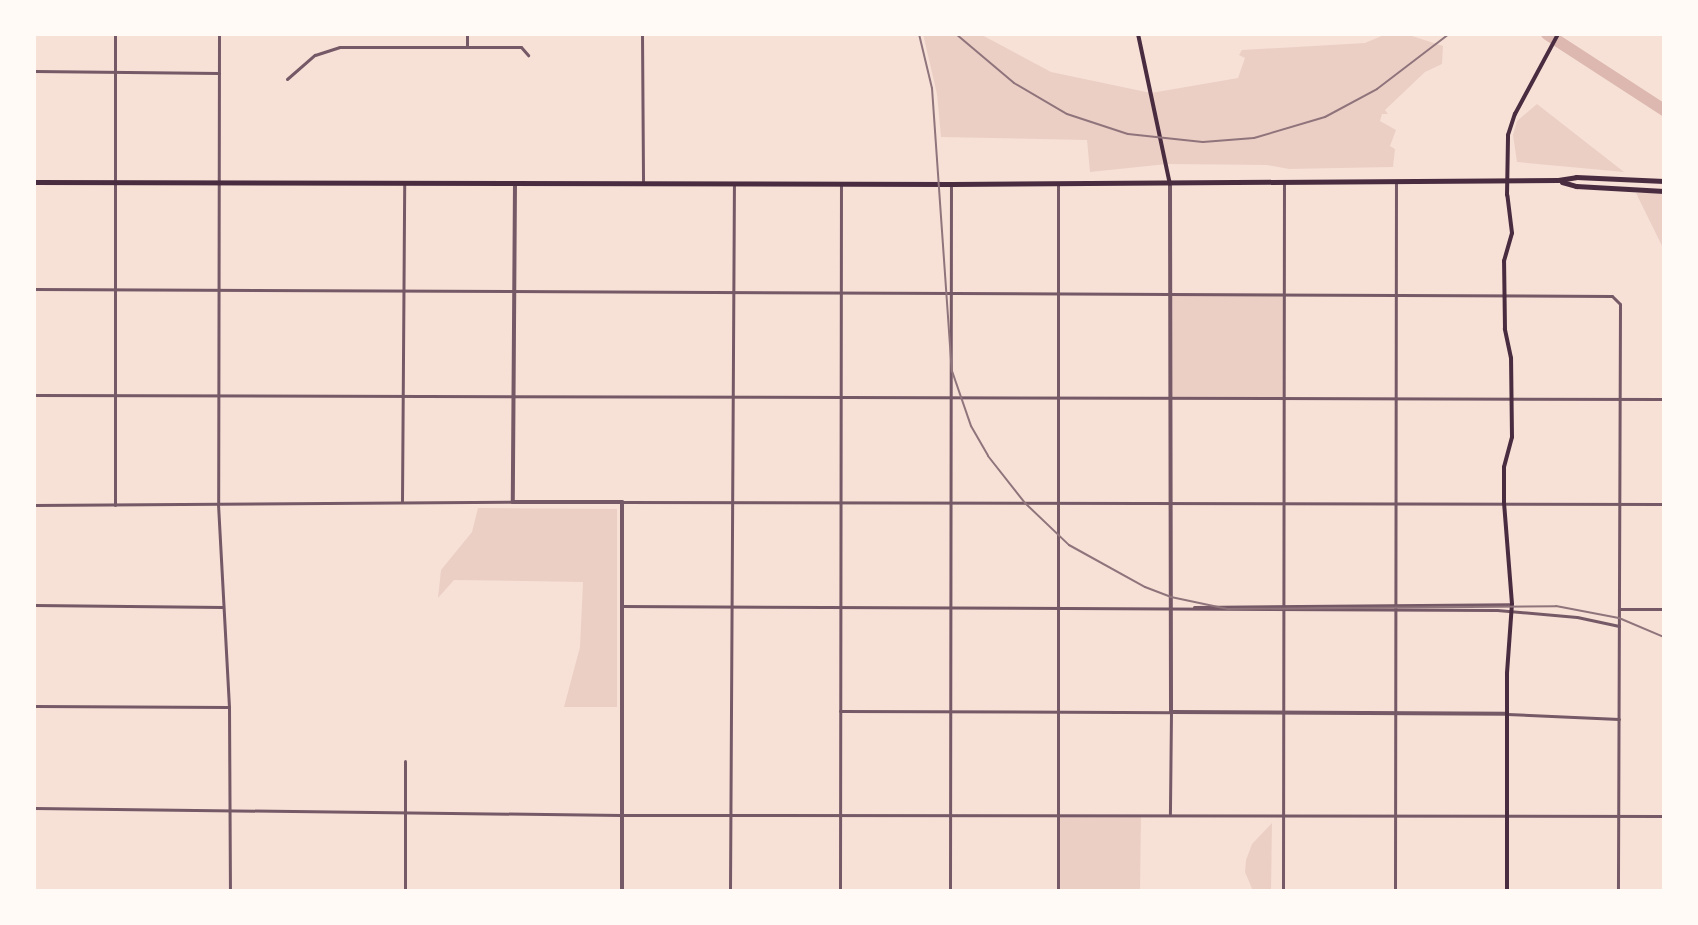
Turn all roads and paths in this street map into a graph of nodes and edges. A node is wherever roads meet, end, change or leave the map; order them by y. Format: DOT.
graph roads {
  1 [pos="115,34"];
  2 [pos="219,34"];
  3 [pos="467,34"];
  4 [pos="642,34"];
  5 [pos="1138,34"];
  6 [pos="1558,34"];
  7 [pos="467,47"];
  8 [pos="528,55"];
  9 [pos="34,71"];
  10 [pos="115,72"];
  11 [pos="219,73"];
  12 [pos="287,79"];
  13 [pos="1507,178"];
  14 [pos="1396,180"];
  15 [pos="1558,180"];
  16 [pos="1664,181"];
  17 [pos="34,182"];
  18 [pos="115,182"];
  19 [pos="219,182"];
  20 [pos="404,183"];
  21 [pos="515,183"];
  22 [pos="734,183"];
  23 [pos="1058,183"];
  24 [pos="1284,183"];
  25 [pos="643,184"];
  26 [pos="841,184"];
  27 [pos="951,184"];
  28 [pos="1170,184"];
  29 [pos="1664,191"];
  30 [pos="34,289"];
  31 [pos="115,289"];
  32 [pos="218,290"];
  33 [pos="404,290"];
  34 [pos="514,291"];
  35 [pos="734,291"];
  36 [pos="841,292"];
  37 [pos="952,292"];
  38 [pos="1058,292"];
  39 [pos="1170,293"];
  40 [pos="1284,293"];
  41 [pos="1396,293"];
  42 [pos="1504,294"];
  43 [pos="34,395"];
  44 [pos="115,395"];
  45 [pos="218,396"];
  46 [pos="403,396"];
  47 [pos="513,396"];
  48 [pos="733,397"];
  49 [pos="841,397"];
  50 [pos="952,397"];
  51 [pos="1058,398"];
  52 [pos="1170,398"];
  53 [pos="1284,398"];
  54 [pos="1396,399"];
  55 [pos="1512,399"];
  56 [pos="1620,399"];
  57 [pos="1664,399"];
  58 [pos="402,502"];
  59 [pos="513,502"];
  60 [pos="622,502"];
  61 [pos="733,502"];
  62 [pos="840,502"];
  63 [pos="951,502"];
  64 [pos="1058,503"];
  65 [pos="1170,503"];
  66 [pos="1283,503"];
  67 [pos="1396,503"];
  68 [pos="1504,503"];
  69 [pos="218,504"];
  70 [pos="1619,504"];
  71 [pos="1664,504"];
  72 [pos="34,505"];
  73 [pos="115,505"];
  74 [pos="1512,604"];
  75 [pos="34,605"];
  76 [pos="1396,605"];
  77 [pos="621,606"];
  78 [pos="732,606"];
  79 [pos="223,607"];
  80 [pos="840,607"];
  81 [pos="951,607"];
  82 [pos="1058,607"];
  83 [pos="1171,607"];
  84 [pos="1283,609"];
  85 [pos="1619,609"];
  86 [pos="1664,609"];
  87 [pos="1512,611"];
  88 [pos="1396,612"];
  89 [pos="1619,626"];
  90 [pos="34,706"];
  91 [pos="229,707"];
  92 [pos="840,711"];
  93 [pos="951,712"];
  94 [pos="1059,712"];
  95 [pos="1171,712"];
  96 [pos="1284,712"];
  97 [pos="1396,713"];
  98 [pos="1507,714"];
  99 [pos="1619,719"];
  100 [pos="405,761"];
  101 [pos="34,808"];
  102 [pos="229,810"];
  103 [pos="405,813"];
  104 [pos="621,815"];
  105 [pos="731,815"];
  106 [pos="840,815"];
  107 [pos="950,816"];
  108 [pos="1058,816"];
  109 [pos="1170,816"];
  110 [pos="1396,816"];
  111 [pos="1664,816"];
  112 [pos="1283,817"];
  113 [pos="1507,817"];
  114 [pos="1618,817"];
  115 [pos="230,891"];
  116 [pos="405,891"];
  117 [pos="622,891"];
  118 [pos="730,891"];
  119 [pos="840,891"];
  120 [pos="950,891"];
  121 [pos="1058,891"];
  122 [pos="1283,891"];
  123 [pos="1395,891"];
  124 [pos="1507,891"];
  125 [pos="1618,891"];
  1 -- 10 [label="street"];
  2 -- 11 [label="street"];
  3 -- 7 [label="street"];
  4 -- 25 [label="street"];
  5 -- 28 [label="main road"];
  6 -- 13 [label="main road"];
  7 -- 8 [label="street"];
  7 -- 12 [label="street"];
  9 -- 10 [label="street"];
  10 -- 11 [label="street"];
  10 -- 18 [label="street"];
  11 -- 19 [label="street"];
  13 -- 14 [label="main road"];
  13 -- 15 [label="main road"];
  13 -- 42 [label="main road"];
  14 -- 24 [label="main road"];
  14 -- 41 [label="street"];
  15 -- 16 [label="main road"];
  15 -- 29 [label="main road"];
  17 -- 18 [label="main road"];
  18 -- 19 [label="main road"];
  18 -- 31 [label="street"];
  19 -- 20 [label="main road"];
  19 -- 32 [label="street"];
  20 -- 21 [label="main road"];
  20 -- 33 [label="street"];
  21 -- 25 [label="main road"];
  21 -- 34 [label="street"];
  22 -- 25 [label="main road"];
  22 -- 26 [label="main road"];
  22 -- 35 [label="street"];
  23 -- 27 [label="main road"];
  23 -- 28 [label="main road"];
  23 -- 38 [label="street"];
  24 -- 28 [label="main road"];
  24 -- 40 [label="street"];
  26 -- 27 [label="main road"];
  26 -- 36 [label="street"];
  27 -- 37 [label="street"];
  28 -- 39 [label="street"];
  30 -- 31 [label="street"];
  31 -- 32 [label="street"];
  31 -- 44 [label="street"];
  32 -- 33 [label="street"];
  32 -- 45 [label="street"];
  33 -- 34 [label="street"];
  33 -- 46 [label="street"];
  34 -- 35 [label="street"];
  34 -- 47 [label="street"];
  35 -- 36 [label="street"];
  35 -- 48 [label="street"];
  36 -- 37 [label="street"];
  36 -- 49 [label="street"];
  37 -- 38 [label="street"];
  37 -- 50 [label="street"];
  38 -- 39 [label="street"];
  38 -- 51 [label="street"];
  39 -- 40 [label="street"];
  39 -- 52 [label="street"];
  40 -- 41 [label="street"];
  40 -- 53 [label="street"];
  41 -- 42 [label="street"];
  41 -- 54 [label="street"];
  42 -- 55 [label="main road"];
  42 -- 56 [label="street"];
  43 -- 44 [label="street"];
  44 -- 45 [label="street"];
  44 -- 73 [label="street"];
  45 -- 46 [label="street"];
  45 -- 69 [label="street"];
  46 -- 47 [label="street"];
  46 -- 58 [label="street"];
  47 -- 48 [label="street"];
  47 -- 59 [label="street"];
  48 -- 49 [label="street"];
  48 -- 61 [label="street"];
  49 -- 50 [label="street"];
  49 -- 62 [label="street"];
  50 -- 51 [label="street"];
  50 -- 63 [label="street"];
  51 -- 52 [label="street"];
  51 -- 64 [label="street"];
  52 -- 53 [label="street"];
  52 -- 65 [label="street"];
  53 -- 54 [label="street"];
  53 -- 66 [label="street"];
  54 -- 55 [label="street"];
  54 -- 67 [label="street"];
  55 -- 56 [label="street"];
  55 -- 68 [label="main road"];
  56 -- 57 [label="street"];
  56 -- 70 [label="street"];
  58 -- 59 [label="street"];
  58 -- 69 [label="street"];
  59 -- 60 [label="street"];
  60 -- 61 [label="street"];
  60 -- 77 [label="street"];
  61 -- 62 [label="street"];
  61 -- 78 [label="street"];
  62 -- 63 [label="street"];
  62 -- 80 [label="street"];
  63 -- 64 [label="street"];
  63 -- 81 [label="street"];
  64 -- 65 [label="street"];
  64 -- 82 [label="street"];
  65 -- 66 [label="street"];
  65 -- 83 [label="street"];
  66 -- 67 [label="street"];
  66 -- 84 [label="street"];
  67 -- 68 [label="street"];
  67 -- 76 [label="street"];
  68 -- 70 [label="street"];
  68 -- 74 [label="main road"];
  69 -- 73 [label="street"];
  69 -- 79 [label="street"];
  70 -- 71 [label="street"];
  70 -- 85 [label="street"];
  72 -- 73 [label="street"];
  74 -- 76 [label="street"];
  74 -- 87 [label="main road"];
  75 -- 79 [label="street"];
  76 -- 84 [label="street"];
  76 -- 88 [label="street"];
  77 -- 78 [label="street"];
  77 -- 104 [label="street"];
  78 -- 80 [label="street"];
  78 -- 105 [label="street"];
  79 -- 91 [label="street"];
  80 -- 81 [label="street"];
  80 -- 92 [label="street"];
  81 -- 82 [label="street"];
  81 -- 93 [label="street"];
  82 -- 83 [label="street"];
  82 -- 94 [label="street"];
  83 -- 84 [label="street"];
  83 -- 95 [label="street"];
  84 -- 88 [label="street"];
  84 -- 96 [label="street"];
  85 -- 86 [label="street"];
  85 -- 89 [label="street"];
  87 -- 88 [label="street"];
  87 -- 89 [label="street"];
  87 -- 98 [label="main road"];
  88 -- 97 [label="street"];
  89 -- 99 [label="street"];
  90 -- 91 [label="street"];
  91 -- 102 [label="street"];
  92 -- 93 [label="street"];
  92 -- 106 [label="street"];
  93 -- 94 [label="street"];
  93 -- 107 [label="street"];
  94 -- 95 [label="street"];
  94 -- 108 [label="street"];
  95 -- 96 [label="street"];
  95 -- 109 [label="street"];
  96 -- 97 [label="street"];
  96 -- 112 [label="street"];
  97 -- 98 [label="street"];
  97 -- 110 [label="street"];
  98 -- 99 [label="street"];
  98 -- 113 [label="main road"];
  99 -- 114 [label="street"];
  100 -- 103 [label="street"];
  101 -- 102 [label="street"];
  102 -- 103 [label="street"];
  102 -- 115 [label="street"];
  103 -- 104 [label="street"];
  103 -- 116 [label="street"];
  104 -- 105 [label="street"];
  104 -- 117 [label="street"];
  105 -- 106 [label="street"];
  105 -- 118 [label="street"];
  106 -- 107 [label="street"];
  106 -- 119 [label="street"];
  107 -- 108 [label="street"];
  107 -- 120 [label="street"];
  108 -- 109 [label="street"];
  108 -- 121 [label="street"];
  109 -- 112 [label="street"];
  110 -- 112 [label="street"];
  110 -- 113 [label="street"];
  110 -- 123 [label="street"];
  111 -- 114 [label="street"];
  112 -- 122 [label="street"];
  113 -- 114 [label="street"];
  113 -- 124 [label="main road"];
  114 -- 125 [label="street"];
}
